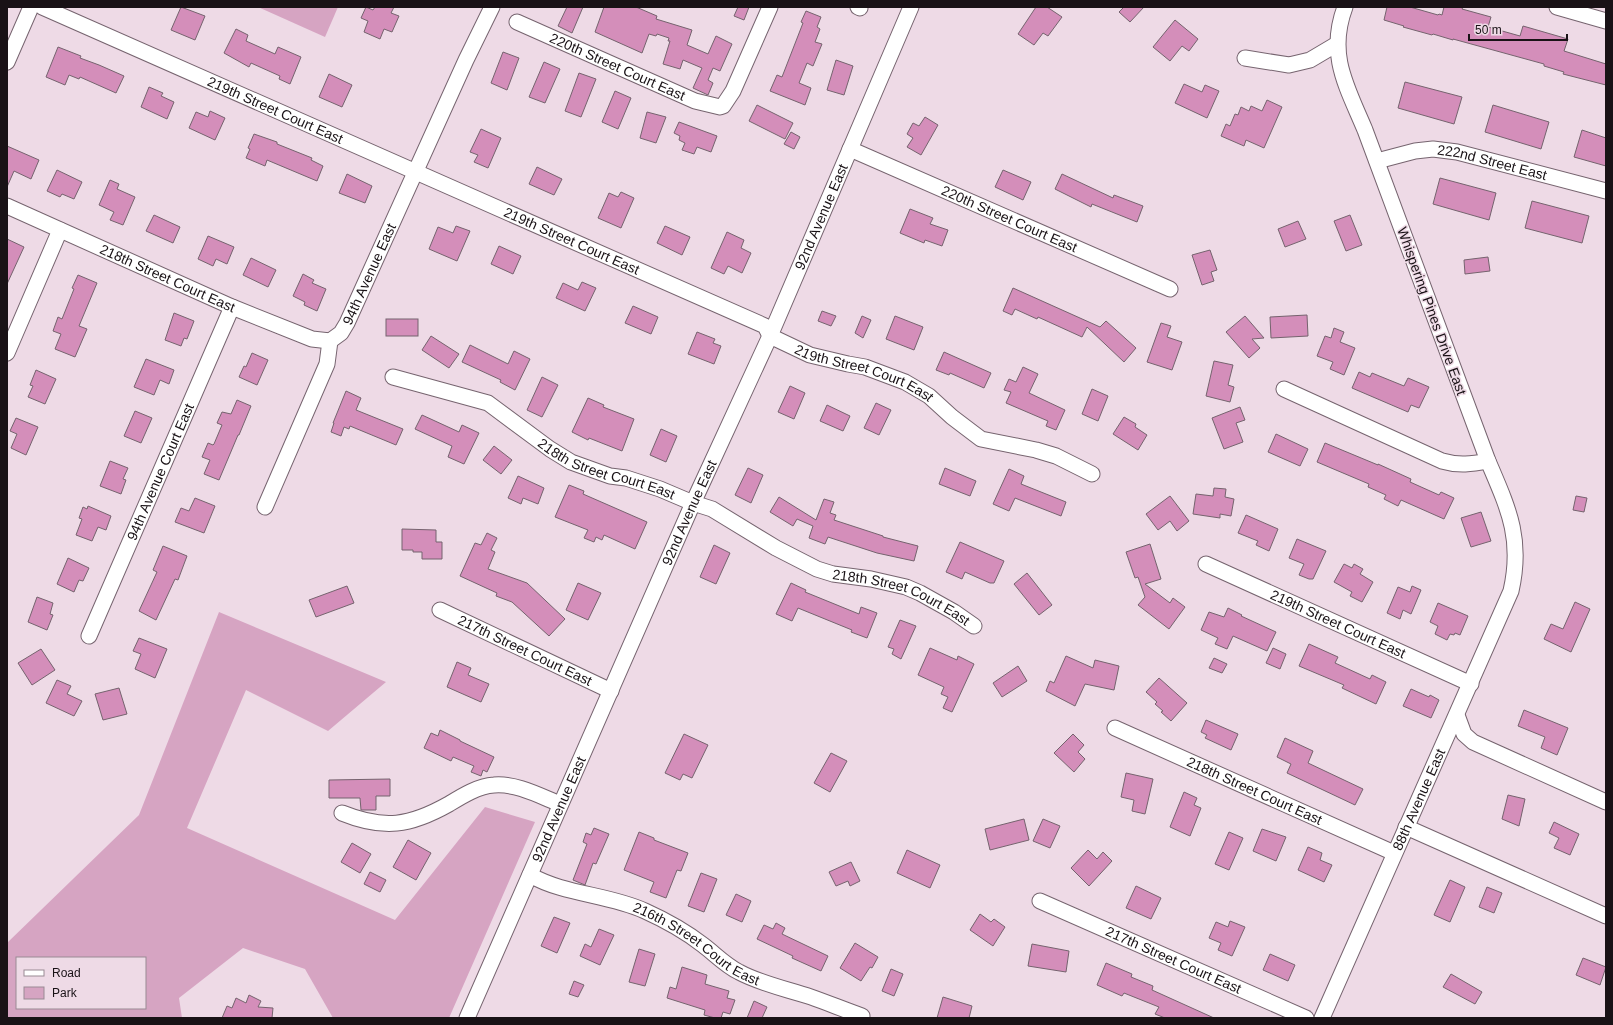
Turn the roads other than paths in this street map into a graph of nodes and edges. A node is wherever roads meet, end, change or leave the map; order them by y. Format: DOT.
graph roads {
  1 [pos="31,7"];
  2 [pos="42,7"];
  3 [pos="492,7"];
  4 [pos="770,7"];
  5 [pos="911,7"];
  6 [pos="1345,7"];
  7 [pos="1557,7"];
  8 [pos="1606,21"];
  9 [pos="517,22"];
  10 [pos="1337,44"];
  11 [pos="1245,58"];
  12 [pos="7,62"];
  13 [pos="850,149"];
  14 [pos="1377,161"];
  15 [pos="416,171"];
  16 [pos="1606,191"];
  17 [pos="7,206"];
  18 [pos="60,230"];
  19 [pos="1170,289"];
  20 [pos="232,307"];
  21 [pos="770,336"];
  22 [pos="330,341"];
  23 [pos="7,352"];
  24 [pos="393,377"];
  25 [pos="1284,389"];
  26 [pos="1488,461"];
  27 [pos="1092,474"];
  28 [pos="693,503"];
  29 [pos="265,507"];
  30 [pos="1206,564"];
  31 [pos="1514,580"];
  32 [pos="440,610"];
  33 [pos="974,626"];
  34 [pos="89,636"];
  35 [pos="1471,684"];
  36 [pos="611,691"];
  37 [pos="1457,715"];
  38 [pos="1115,728"];
  39 [pos="1606,802"];
  40 [pos="560,804"];
  41 [pos="342,813"];
  42 [pos="1406,827"];
  43 [pos="1394,853"];
  44 [pos="530,875"];
  45 [pos="1040,901"];
  46 [pos="1606,916"];
  47 [pos="862,1016"];
  48 [pos="467,1018"];
  49 [pos="1306,1018"];
  50 [pos="1322,1018"];
  1 -- 12 [label="street"];
  2 -- 15 [label="street, 219th Street Court East"];
  3 -- 15 [label="street, 94th Avenue East"];
  4 -- 9 [label="street, 220th Street Court East"];
  5 -- 13 [label="street, 92nd Avenue East"];
  6 -- 10 [label="street, Whispering Pines Drive East"];
  7 -- 8 [label="street"];
  10 -- 11 [label="street"];
  10 -- 14 [label="street, Whispering Pines Drive East"];
  13 -- 19 [label="street, 220th Street Court East"];
  13 -- 21 [label="street, 92nd Avenue East"];
  14 -- 16 [label="street, 222nd Street East"];
  14 -- 26 [label="street, Whispering Pines Drive East"];
  15 -- 21 [label="street, 219th Street Court East"];
  15 -- 22 [label="street, 94th Avenue East"];
  17 -- 18 [label="street, 218th Street Court East"];
  18 -- 20 [label="street, 218th Street Court East"];
  18 -- 23 [label="street"];
  20 -- 22 [label="street, 218th Street Court East"];
  20 -- 34 [label="street, 94th Avenue Court East"];
  21 -- 27 [label="street, 219th Street Court East"];
  21 -- 28 [label="street, 92nd Avenue East"];
  22 -- 29 [label="street"];
  24 -- 28 [label="street, 218th Street Court East"];
  25 -- 26 [label="street"];
  26 -- 31 [label="street, Whispering Pines Drive East"];
  28 -- 33 [label="street, 218th Street Court East"];
  28 -- 36 [label="street, 92nd Avenue East"];
  30 -- 35 [label="street, 219th Street Court East"];
  31 -- 35 [label="street, 88th Avenue East"];
  32 -- 36 [label="street, 217th Street Court East"];
  35 -- 37 [label="street, 88th Avenue East"];
  36 -- 40 [label="street, 92nd Avenue East"];
  37 -- 39 [label="street"];
  37 -- 42 [label="street, 88th Avenue East"];
  38 -- 43 [label="street, 218th Street Court East"];
  40 -- 41 [label="street"];
  40 -- 44 [label="street, 92nd Avenue East"];
  42 -- 43 [label="street, 88th Avenue East"];
  42 -- 46 [label="street"];
  43 -- 50 [label="street, 88th Avenue East"];
  44 -- 47 [label="street, 216th Street Court East"];
  44 -- 48 [label="street, 92nd Avenue East"];
  45 -- 49 [label="street, 217th Street Court East"];
}
